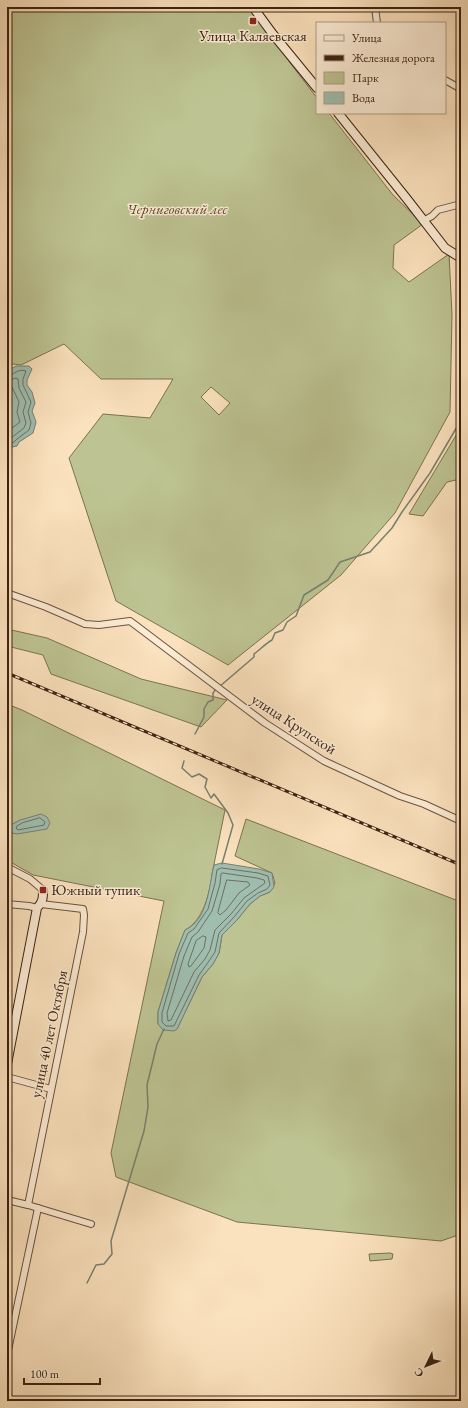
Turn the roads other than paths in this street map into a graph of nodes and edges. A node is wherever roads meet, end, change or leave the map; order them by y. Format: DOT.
graph roads {
  1 [pos="253,7"];
  2 [pos="375,7"];
  3 [pos="377,22"];
  4 [pos="446,81"];
  5 [pos="316,87"];
  6 [pos="461,89"];
  7 [pos="339,114"];
  8 [pos="461,204"];
  9 [pos="424,221"];
  10 [pos="461,258"];
  11 [pos="7,593"];
  12 [pos="461,821"];
  13 [pos="7,867"];
  14 [pos="42,890"];
  15 [pos="7,904"];
  16 [pos="39,906"];
  17 [pos="7,1064"];
  18 [pos="7,1077"];
  19 [pos="51,1089"];
  20 [pos="7,1200"];
  21 [pos="28,1205"];
  22 [pos="38,1208"];
  23 [pos="91,1224"];
  24 [pos="7,1355"];
  1 -- 5 [label="street"];
  2 -- 3 [label="street"];
  4 -- 6 [label="street"];
  7 -- 9 [label="street"];
  8 -- 9 [label="street"];
  9 -- 10 [label="street"];
  11 -- 12 [label="street, улица Крупской"];
  13 -- 14 [label="street"];
  14 -- 16 [label="street"];
  15 -- 16 [label="street"];
  16 -- 17 [label="street"];
  16 -- 19 [label="street, улица 40 лет Октября"];
  18 -- 19 [label="street"];
  19 -- 21 [label="street, улица 40 лет Октября"];
  20 -- 21 [label="street"];
  21 -- 22 [label="street"];
  22 -- 23 [label="street"];
  22 -- 24 [label="street"];
}
